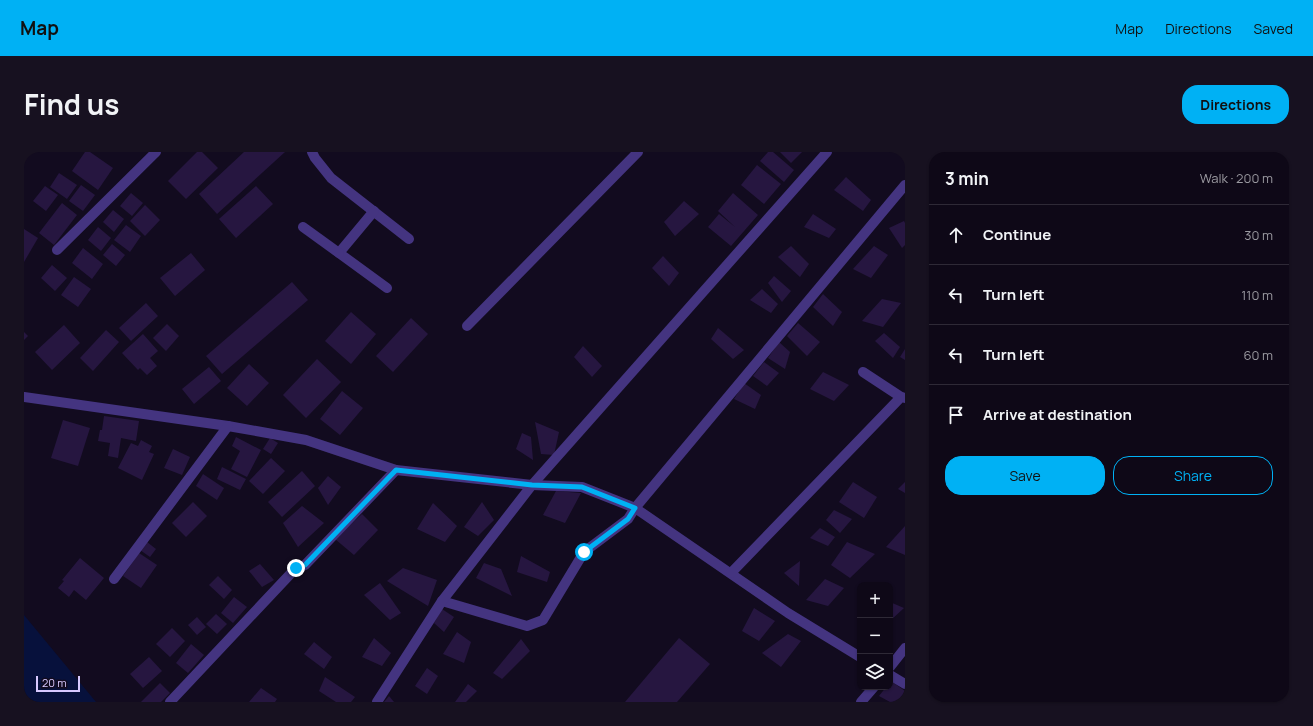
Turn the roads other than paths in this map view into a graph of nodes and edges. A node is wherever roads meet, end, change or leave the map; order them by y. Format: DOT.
graph roads {
  1 [pos="156,152"];
  2 [pos="312,152"];
  3 [pos="638,152"];
  4 [pos="827,152"];
  5 [pos="905,185"];
  6 [pos="374,212"];
  7 [pos="304,227"];
  8 [pos="409,239"];
  9 [pos="57,250"];
  10 [pos="339,253"];
  11 [pos="387,288"];
  12 [pos="467,326"];
  13 [pos="863,372"];
  14 [pos="24,397"];
  15 [pos="903,398"];
  16 [pos="228,426"];
  17 [pos="396,470"];
  18 [pos="532,485"];
  19 [pos="635,508"];
  20 [pos="731,573"];
  21 [pos="114,579"];
  22 [pos="442,601"];
  23 [pos="905,648"];
  24 [pos="857,654"];
  25 [pos="893,663"];
  26 [pos="893,677"];
  27 [pos="905,684"];
  28 [pos="871,690"];
  29 [pos="170,702"];
  30 [pos="377,702"];
  31 [pos="861,702"];
  1 -- 9 [label="street"];
  2 -- 6 [label="street"];
  3 -- 12 [label="street"];
  4 -- 18 [label="street"];
  5 -- 19 [label="street"];
  6 -- 8 [label="street"];
  6 -- 10 [label="street"];
  7 -- 10 [label="street"];
  10 -- 11 [label="street"];
  13 -- 15 [label="street"];
  14 -- 16 [label="street"];
  15 -- 20 [label="street"];
  16 -- 17 [label="street"];
  16 -- 21 [label="street"];
  17 -- 18 [label="street"];
  17 -- 29 [label="street"];
  18 -- 19 [label="street"];
  18 -- 22 [label="street"];
  19 -- 20 [label="street"];
  19 -- 22 [label="street"];
  20 -- 24 [label="street"];
  22 -- 30 [label="street"];
  23 -- 25 [label="street"];
  26 -- 27 [label="street"];
  28 -- 31 [label="street"];
}
